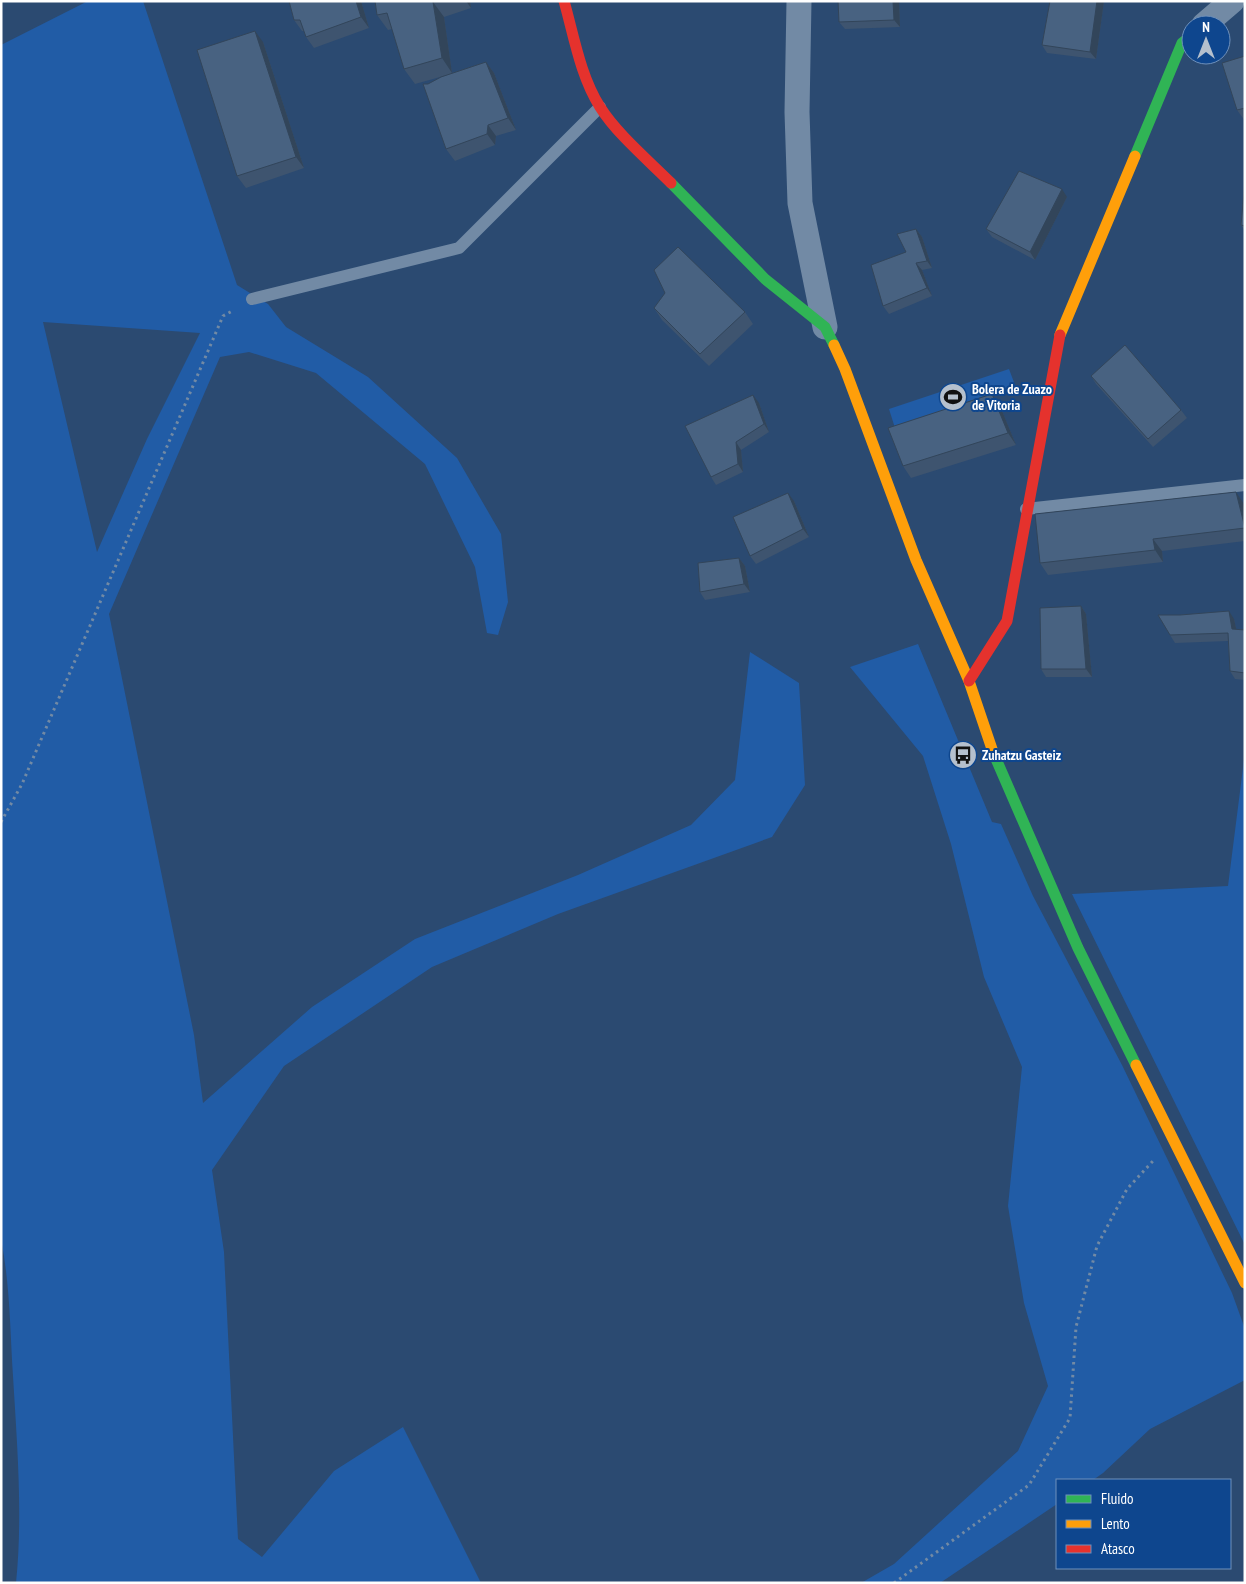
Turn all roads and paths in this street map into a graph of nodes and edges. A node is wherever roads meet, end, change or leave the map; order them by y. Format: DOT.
graph roads {
  1 [pos="564,1"];
  2 [pos="800,1"];
  3 [pos="1232,1"];
  4 [pos="1216,15"];
  5 [pos="1181,45"];
  6 [pos="600,108"];
  7 [pos="252,299"];
  8 [pos="825,327"];
  9 [pos="1245,485"];
  10 [pos="1026,509"];
  11 [pos="970,680"];
  12 [pos="1,822"];
  13 [pos="1174,1138"];
  14 [pos="1245,1283"];
  15 [pos="894,1583"];
  1 -- 6 [label="street"];
  2 -- 8 [label="street"];
  3 -- 4 [label="street"];
  5 -- 10 [label="street"];
  6 -- 7 [label="lane"];
  6 -- 8 [label="street"];
  7 -- 12 [label="path"];
  8 -- 11 [label="street"];
  9 -- 10 [label="lane"];
  10 -- 11 [label="street"];
  11 -- 13 [label="street"];
  13 -- 14 [label="street"];
  13 -- 15 [label="path"];
}
